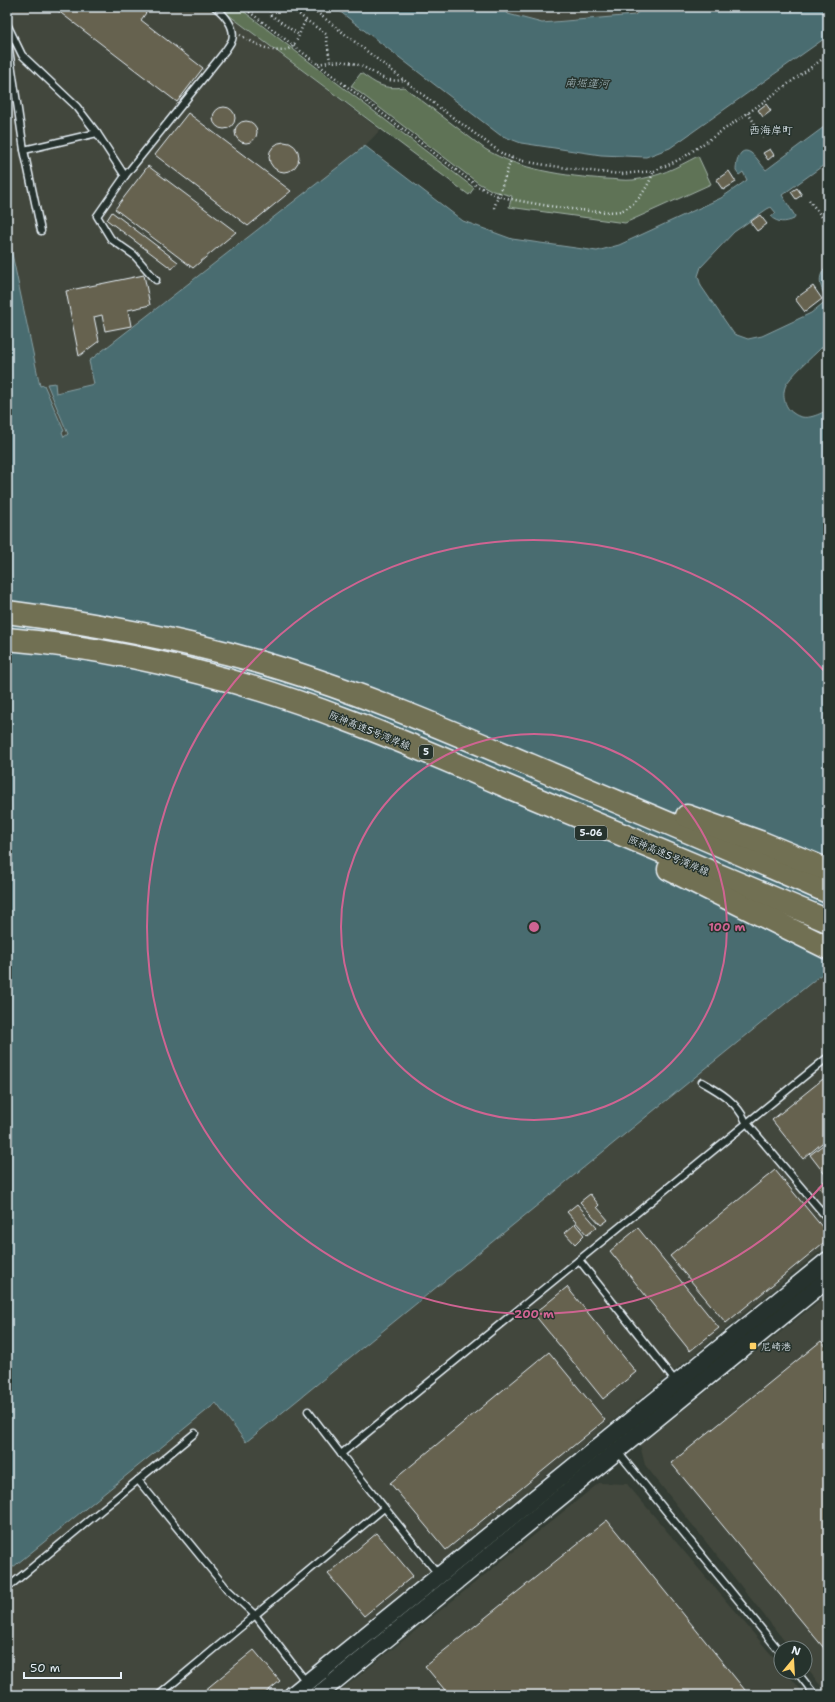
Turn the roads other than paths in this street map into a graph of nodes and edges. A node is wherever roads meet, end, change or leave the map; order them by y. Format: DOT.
graph roads {
  1 [pos="215,7"];
  2 [pos="7,24"];
  3 [pos="7,36"];
  4 [pos="98,133"];
  5 [pos="24,150"];
  6 [pos="125,176"];
  7 [pos="41,231"];
  8 [pos="156,280"];
  9 [pos="7,612"];
  10 [pos="7,639"];
  11 [pos="393,738"];
  12 [pos="515,758"];
  13 [pos="828,870"];
  14 [pos="828,892"];
  15 [pos="828,921"];
  16 [pos="828,948"];
  17 [pos="828,1057"];
  18 [pos="702,1082"];
  19 [pos="746,1122"];
  20 [pos="828,1219"];
  21 [pos="579,1260"];
  22 [pos="828,1260"];
  23 [pos="828,1279"];
  24 [pos="681,1388"];
  25 [pos="308,1411"];
  26 [pos="195,1433"];
  27 [pos="617,1450"];
  28 [pos="341,1454"];
  29 [pos="138,1480"];
  30 [pos="384,1508"];
  31 [pos="445,1581"];
  32 [pos="7,1588"];
  33 [pos="256,1616"];
  34 [pos="773,1643"];
  35 [pos="803,1680"];
  36 [pos="319,1691"];
  37 [pos="159,1695"];
  38 [pos="292,1695"];
  39 [pos="815,1695"];
  1 -- 6 [label="lane"];
  2 -- 4 [label="lane"];
  3 -- 5 [label="lane"];
  4 -- 5 [label="lane"];
  4 -- 6 [label="lane"];
  5 -- 7 [label="lane"];
  6 -- 8 [label="lane"];
  9 -- 12 [label="highway"];
  10 -- 11 [label="highway, 阪神高速5号湾岸線 / 5"];
  11 -- 15 [label="highway, 阪神高速5号湾岸線 / 5"];
  11 -- 16 [label="highway, 5-06"];
  12 -- 13 [label="highway"];
  12 -- 14 [label="highway"];
  17 -- 19 [label="lane"];
  18 -- 19 [label="lane"];
  19 -- 20 [label="lane"];
  19 -- 21 [label="lane"];
  21 -- 24 [label="lane"];
  21 -- 28 [label="lane"];
  22 -- 24 [label="street"];
  23 -- 24 [label="street"];
  24 -- 27 [label="street"];
  24 -- 31 [label="street"];
  25 -- 28 [label="lane"];
  26 -- 29 [label="lane"];
  27 -- 31 [label="street"];
  27 -- 34 [label="lane"];
  28 -- 30 [label="lane"];
  29 -- 32 [label="lane"];
  29 -- 33 [label="lane"];
  30 -- 31 [label="lane"];
  30 -- 33 [label="lane"];
  31 -- 36 [label="street"];
  33 -- 36 [label="lane"];
  33 -- 37 [label="lane"];
  35 -- 39 [label="lane"];
  36 -- 38 [label="street"];
}
